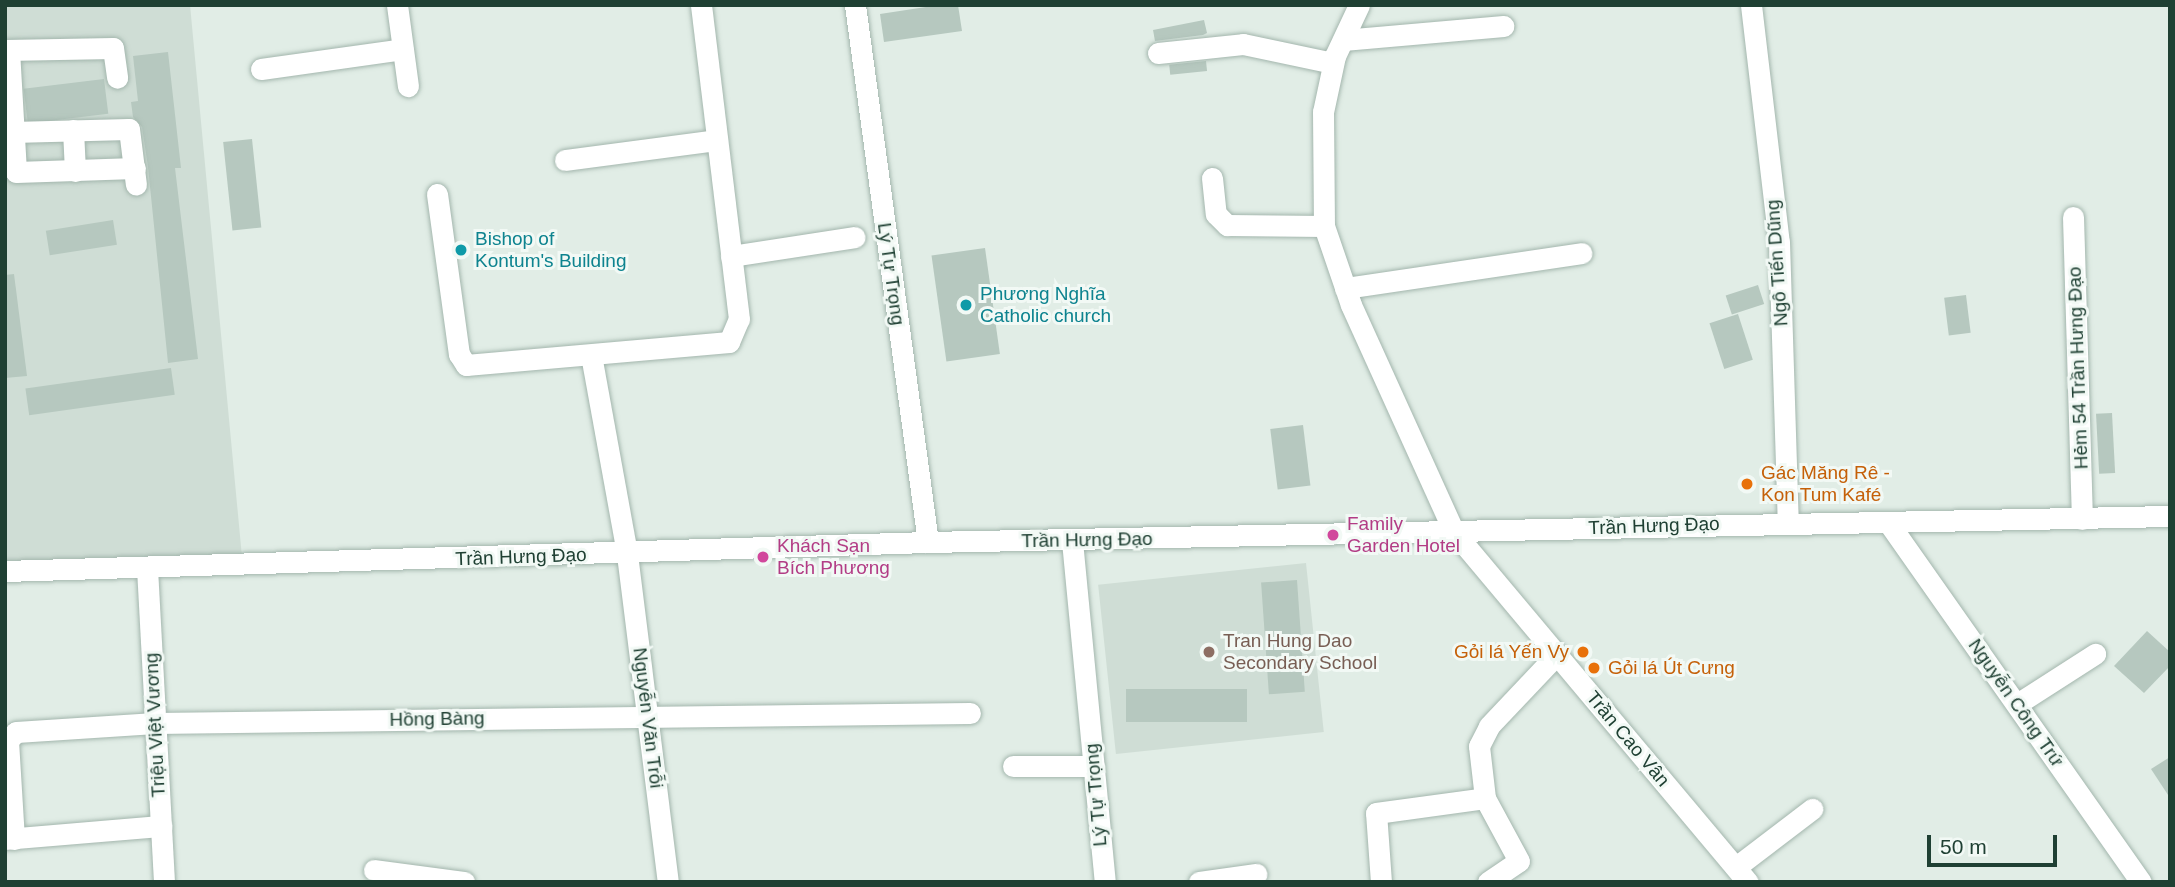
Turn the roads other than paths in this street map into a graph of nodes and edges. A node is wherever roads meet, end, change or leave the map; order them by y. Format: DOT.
graph roads {
  1 [pos="397,5"];
  2 [pos="701,5"];
  3 [pos="855,5"];
  4 [pos="1359,5"];
  5 [pos="1751,5"];
  6 [pos="1503,26"];
  7 [pos="1343,40"];
  8 [pos="403,49"];
  9 [pos="7,50"];
  10 [pos="1158,53"];
  11 [pos="1333,64"];
  12 [pos="261,69"];
  13 [pos="117,78"];
  14 [pos="408,86"];
  15 [pos="73,130"];
  16 [pos="12,132"];
  17 [pos="717,140"];
  18 [pos="565,160"];
  19 [pos="75,171"];
  20 [pos="1212,178"];
  21 [pos="437,194"];
  22 [pos="2073,218"];
  23 [pos="1324,226"];
  24 [pos="855,237"];
  25 [pos="1581,253"];
  26 [pos="731,256"];
  27 [pos="1345,288"];
  28 [pos="591,355"];
  29 [pos="2170,516"];
  30 [pos="2082,519"];
  31 [pos="1788,522"];
  32 [pos="1890,525"];
  33 [pos="1454,532"];
  34 [pos="1072,541"];
  35 [pos="928,542"];
  36 [pos="627,554"];
  37 [pos="148,568"];
  38 [pos="5,571"];
  39 [pos="1557,654"];
  40 [pos="2095,654"];
  41 [pos="2017,704"];
  42 [pos="970,713"];
  43 [pos="648,716"];
  44 [pos="155,723"];
  45 [pos="1013,766"];
  46 [pos="1094,766"];
  47 [pos="1485,798"];
  48 [pos="1812,809"];
  49 [pos="161,826"];
  50 [pos="10,839"];
  51 [pos="374,870"];
  52 [pos="1256,874"];
  53 [pos="1742,874"];
  54 [pos="164,882"];
  55 [pos="464,882"];
  56 [pos="668,882"];
  57 [pos="1105,882"];
  58 [pos="1199,882"];
  59 [pos="1381,882"];
  60 [pos="1488,882"];
  61 [pos="2141,882"];
  1 -- 8 [label="street"];
  2 -- 17 [label="street"];
  3 -- 35 [label="street, Lý Tự Trọng"];
  4 -- 7 [label="street, Trần Cao Vân"];
  5 -- 31 [label="street, Ngô Tiến Dũng"];
  6 -- 7 [label="street"];
  7 -- 11 [label="street, Trần Cao Vân"];
  8 -- 12 [label="street"];
  8 -- 14 [label="street"];
  9 -- 13 [label="street"];
  9 -- 16 [label="street"];
  10 -- 11 [label="street"];
  11 -- 23 [label="street, Trần Cao Vân"];
  15 -- 16 [label="street"];
  15 -- 19 [label="street"];
  15 -- 19 [label="street"];
  16 -- 19 [label="street"];
  17 -- 18 [label="street"];
  17 -- 26 [label="street"];
  20 -- 23 [label="street"];
  21 -- 28 [label="street"];
  22 -- 30 [label="street, Hẻm 54 Trần Hưng Đạo"];
  23 -- 27 [label="street, Trần Cao Vân"];
  24 -- 26 [label="street"];
  25 -- 27 [label="street"];
  26 -- 28 [label="street"];
  27 -- 33 [label="street, Trần Cao Vân"];
  28 -- 36 [label="street, Nguyễn Văn Trỗi"];
  29 -- 30 [label="street, Trần Hưng Đạo"];
  30 -- 32 [label="street, Trần Hưng Đạo"];
  31 -- 32 [label="street, Trần Hưng Đạo"];
  31 -- 33 [label="street, Trần Hưng Đạo"];
  32 -- 41 [label="street, Nguyễn Công Trứ"];
  33 -- 34 [label="street, Trần Hưng Đạo"];
  33 -- 39 [label="street, Trần Cao Vân"];
  34 -- 35 [label="street, Trần Hưng Đạo"];
  34 -- 46 [label="street, Lý Tự Trọng"];
  35 -- 36 [label="street, Trần Hưng Đạo"];
  36 -- 37 [label="street, Trần Hưng Đạo"];
  36 -- 43 [label="street, Nguyễn Văn Trỗi"];
  37 -- 38 [label="street, Trần Hưng Đạo"];
  37 -- 44 [label="street, Triệu Việt Vương"];
  39 -- 47 [label="street"];
  39 -- 53 [label="street, Trần Cao Vân"];
  40 -- 41 [label="street"];
  41 -- 61 [label="street, Nguyễn Công Trứ"];
  42 -- 43 [label="street, Hồng Bàng"];
  43 -- 44 [label="street, Hồng Bàng"];
  43 -- 56 [label="street, Nguyễn Văn Trỗi"];
  44 -- 49 [label="street, Triệu Việt Vương"];
  44 -- 50 [label="street, Hồng Bàng"];
  45 -- 46 [label="street"];
  46 -- 57 [label="street, Lý Tự Trọng"];
  47 -- 59 [label="street"];
  47 -- 60 [label="street"];
  48 -- 53 [label="street"];
  49 -- 50 [label="street"];
  49 -- 54 [label="street, Triệu Việt Vương"];
  51 -- 55 [label="street"];
  52 -- 58 [label="street"];
}
